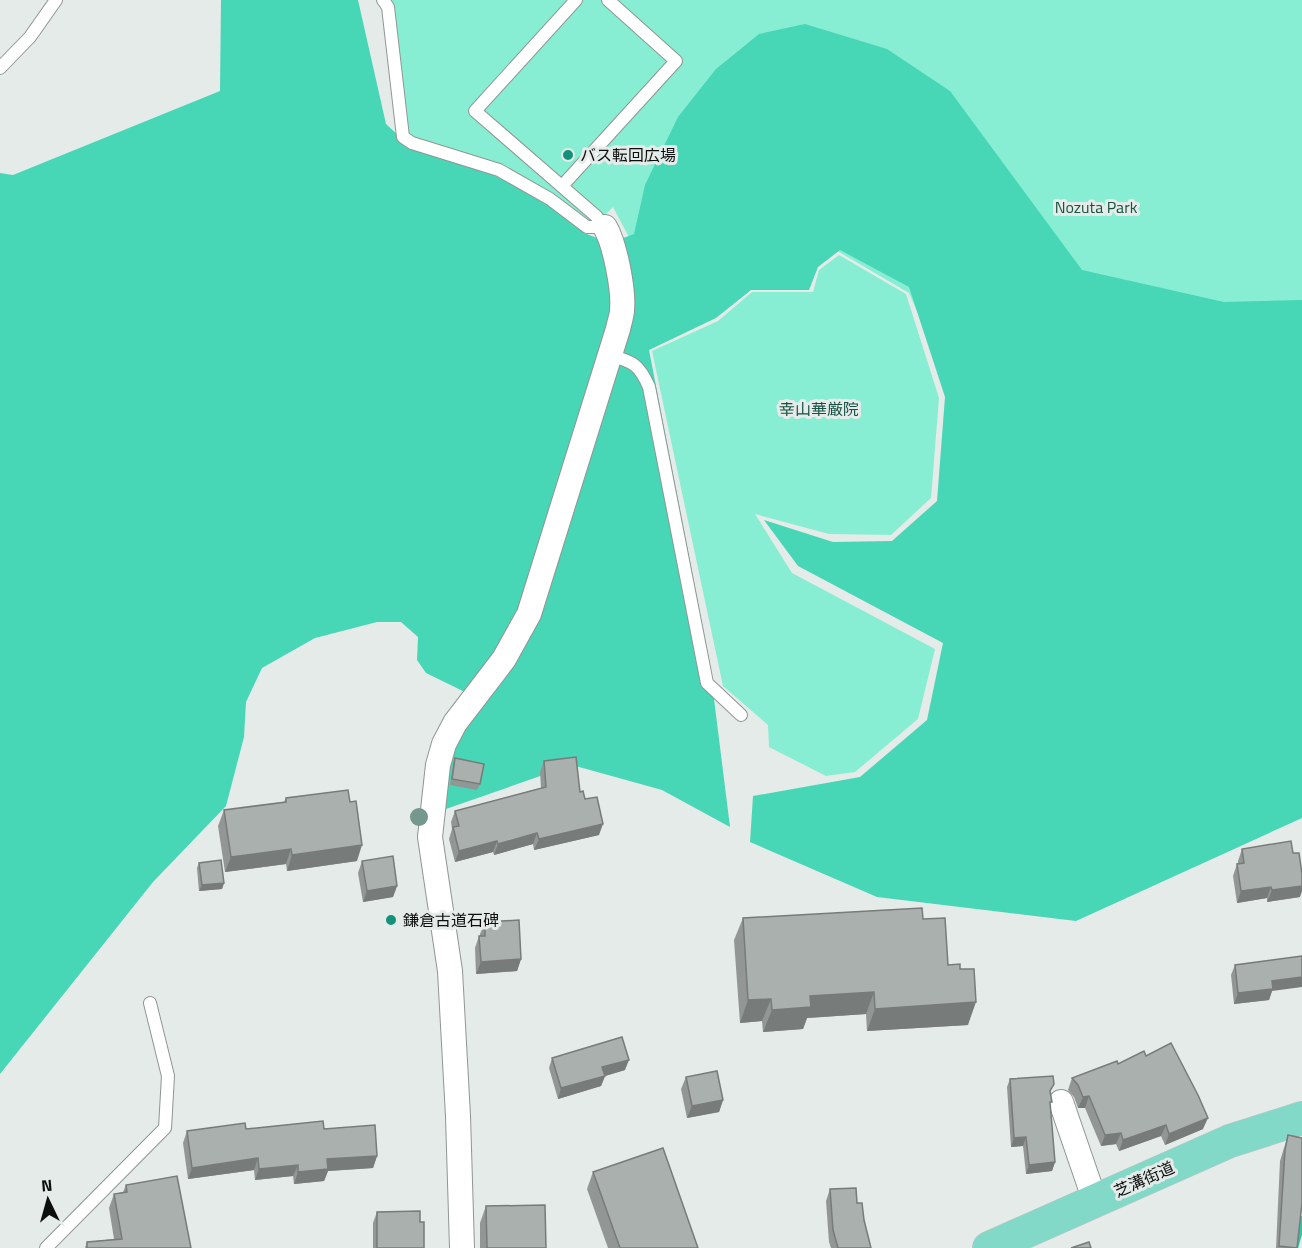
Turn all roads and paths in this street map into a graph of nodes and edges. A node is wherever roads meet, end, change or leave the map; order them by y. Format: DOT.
graph roads {
  1 [pos="57,0"];
  2 [pos="383,0"];
  3 [pos="576,0"];
  4 [pos="608,0"];
  5 [pos="0,68"];
  6 [pos="562,186"];
  7 [pos="605,227"];
  8 [pos="610,355"];
  9 [pos="741,715"];
  10 [pos="150,1003"];
  11 [pos="1061,1102"];
  12 [pos="1302,1118"];
  13 [pos="1095,1201"];
  14 [pos="46,1248"];
  15 [pos="462,1248"];
  16 [pos="989,1248"];
  1 -- 5 [label="lane"];
  2 -- 7 [label="lane"];
  3 -- 6 [label="lane"];
  4 -- 6 [label="lane"];
  6 -- 7 [label="lane"];
  7 -- 8 [label="street"];
  8 -- 9 [label="lane"];
  8 -- 15 [label="street"];
  10 -- 14 [label="lane"];
  11 -- 13 [label="street"];
  12 -- 13 [label="main road, 芝溝街道"];
  13 -- 16 [label="main road, 芝溝街道"];
}
